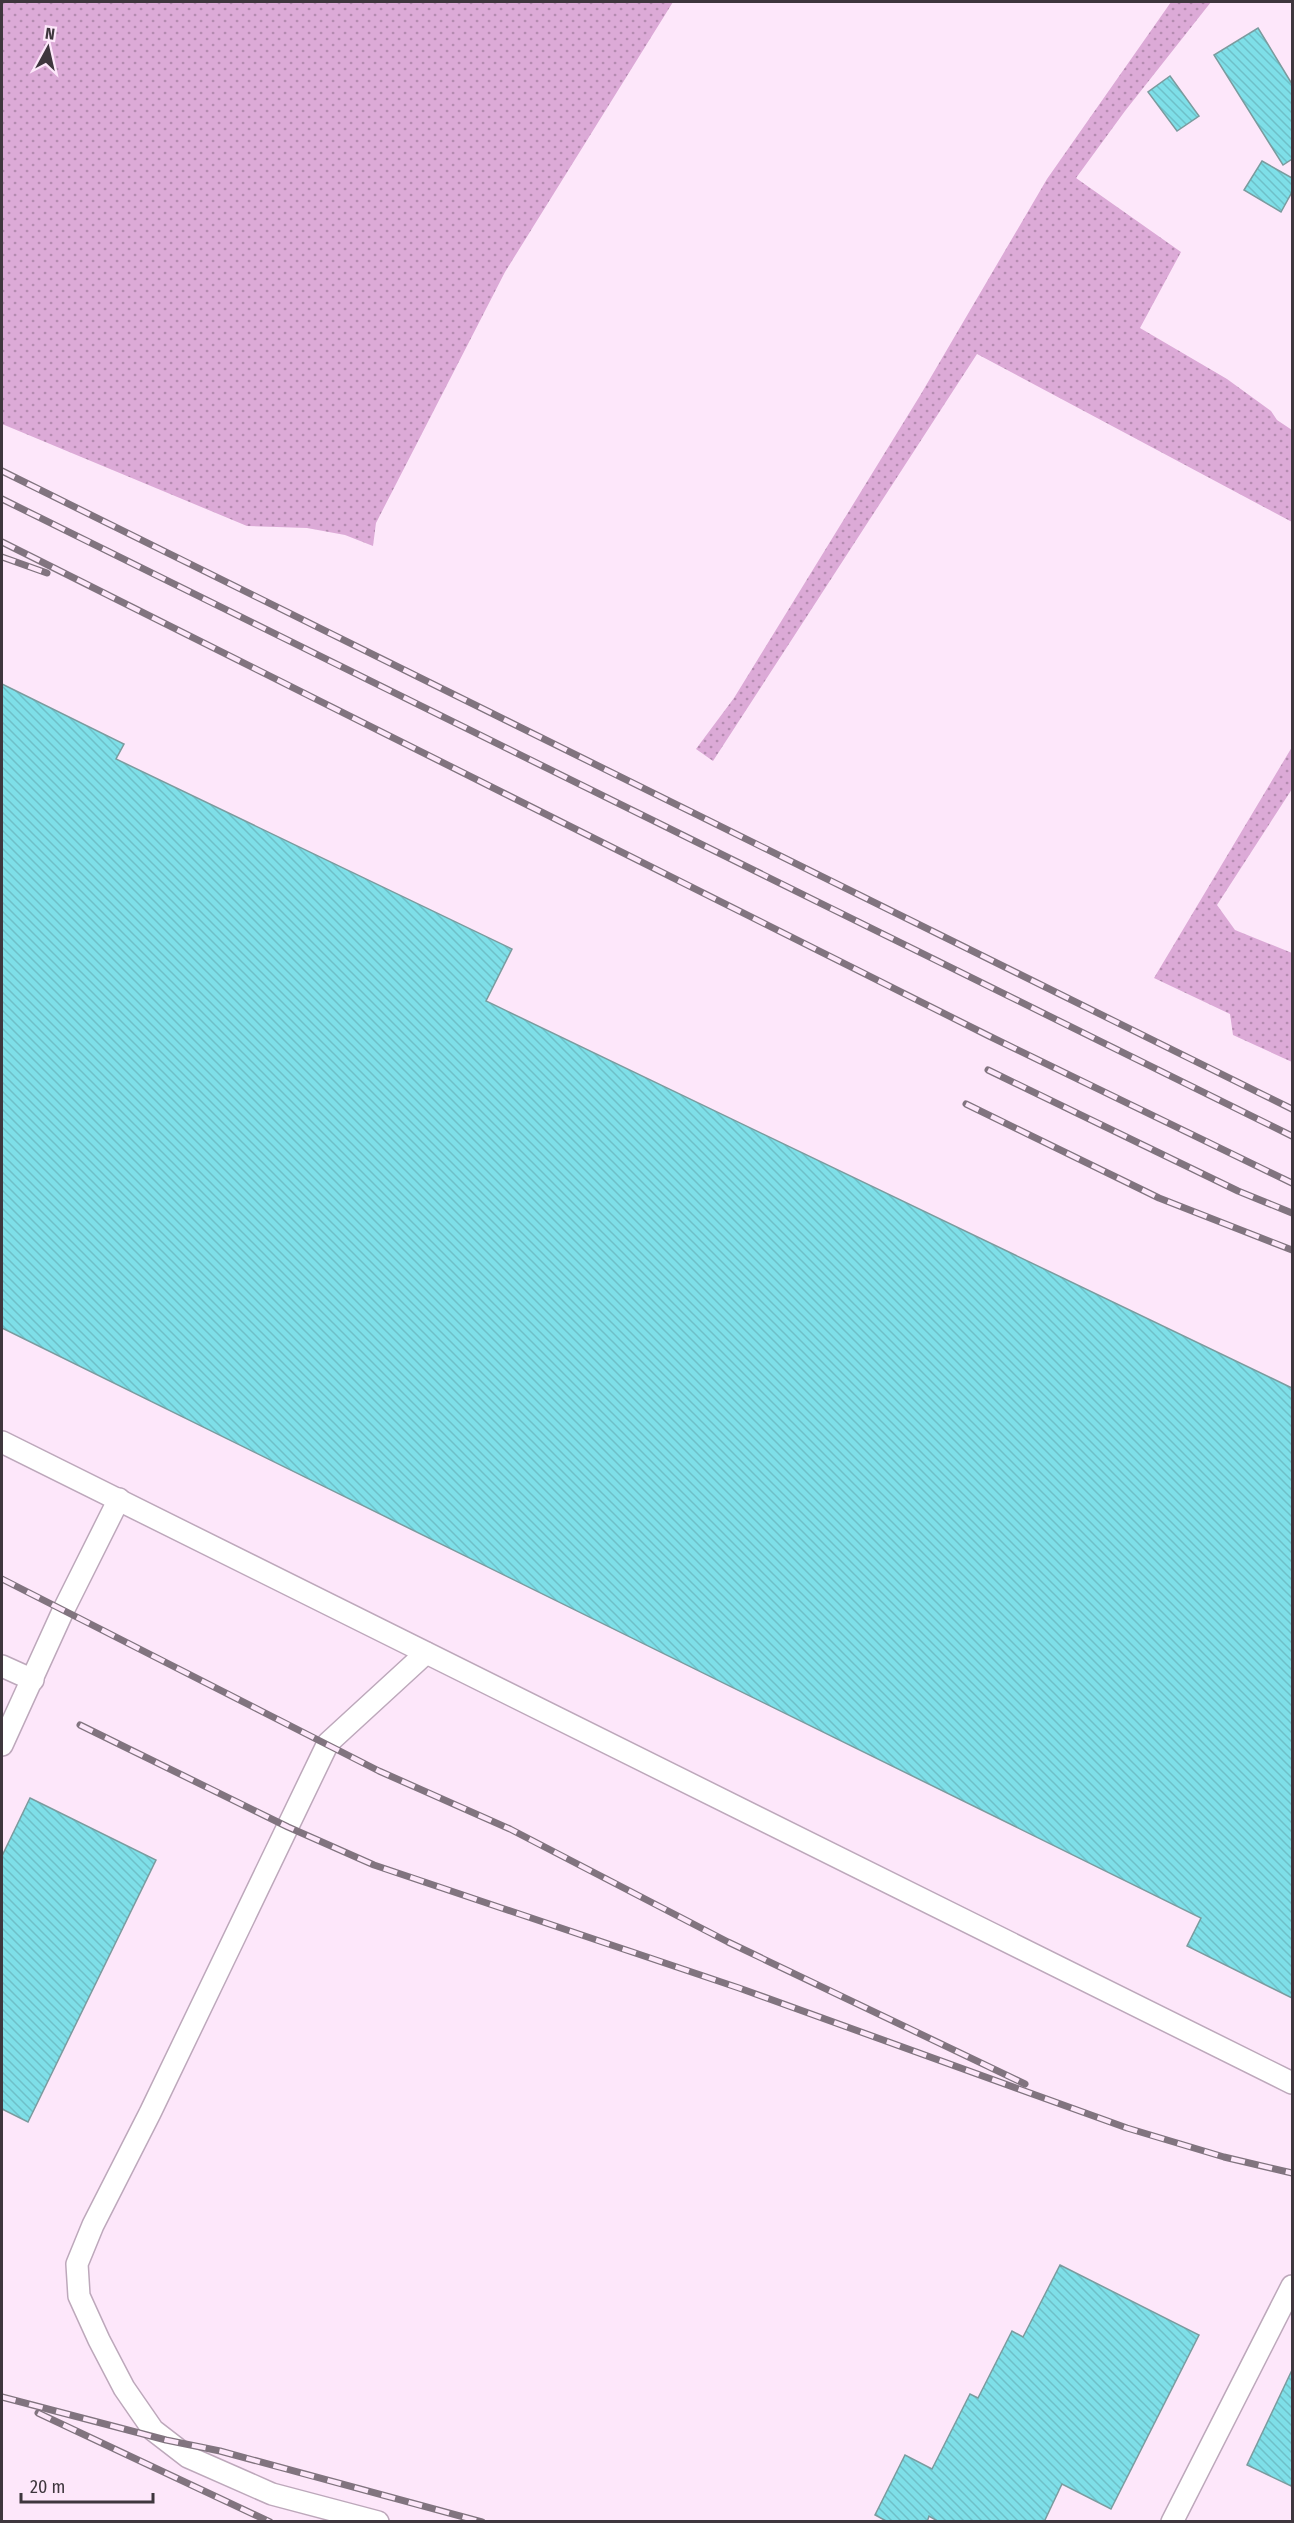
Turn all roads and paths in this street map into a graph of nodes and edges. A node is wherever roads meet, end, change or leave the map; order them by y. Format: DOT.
graph roads {
  1 [pos="2,1442"];
  2 [pos="118,1499"];
  3 [pos="426,1653"];
  4 [pos="2,1666"];
  5 [pos="33,1680"];
  6 [pos="2,1746"];
  7 [pos="1293,2083"];
  8 [pos="1293,2286"];
  9 [pos="378,2522"];
  10 [pos="1172,2522"];
  1 -- 2 [label="lane"];
  2 -- 3 [label="lane"];
  2 -- 5 [label="lane"];
  3 -- 7 [label="lane"];
  3 -- 9 [label="lane"];
  4 -- 5 [label="lane"];
  5 -- 6 [label="lane"];
  8 -- 10 [label="lane"];
}
